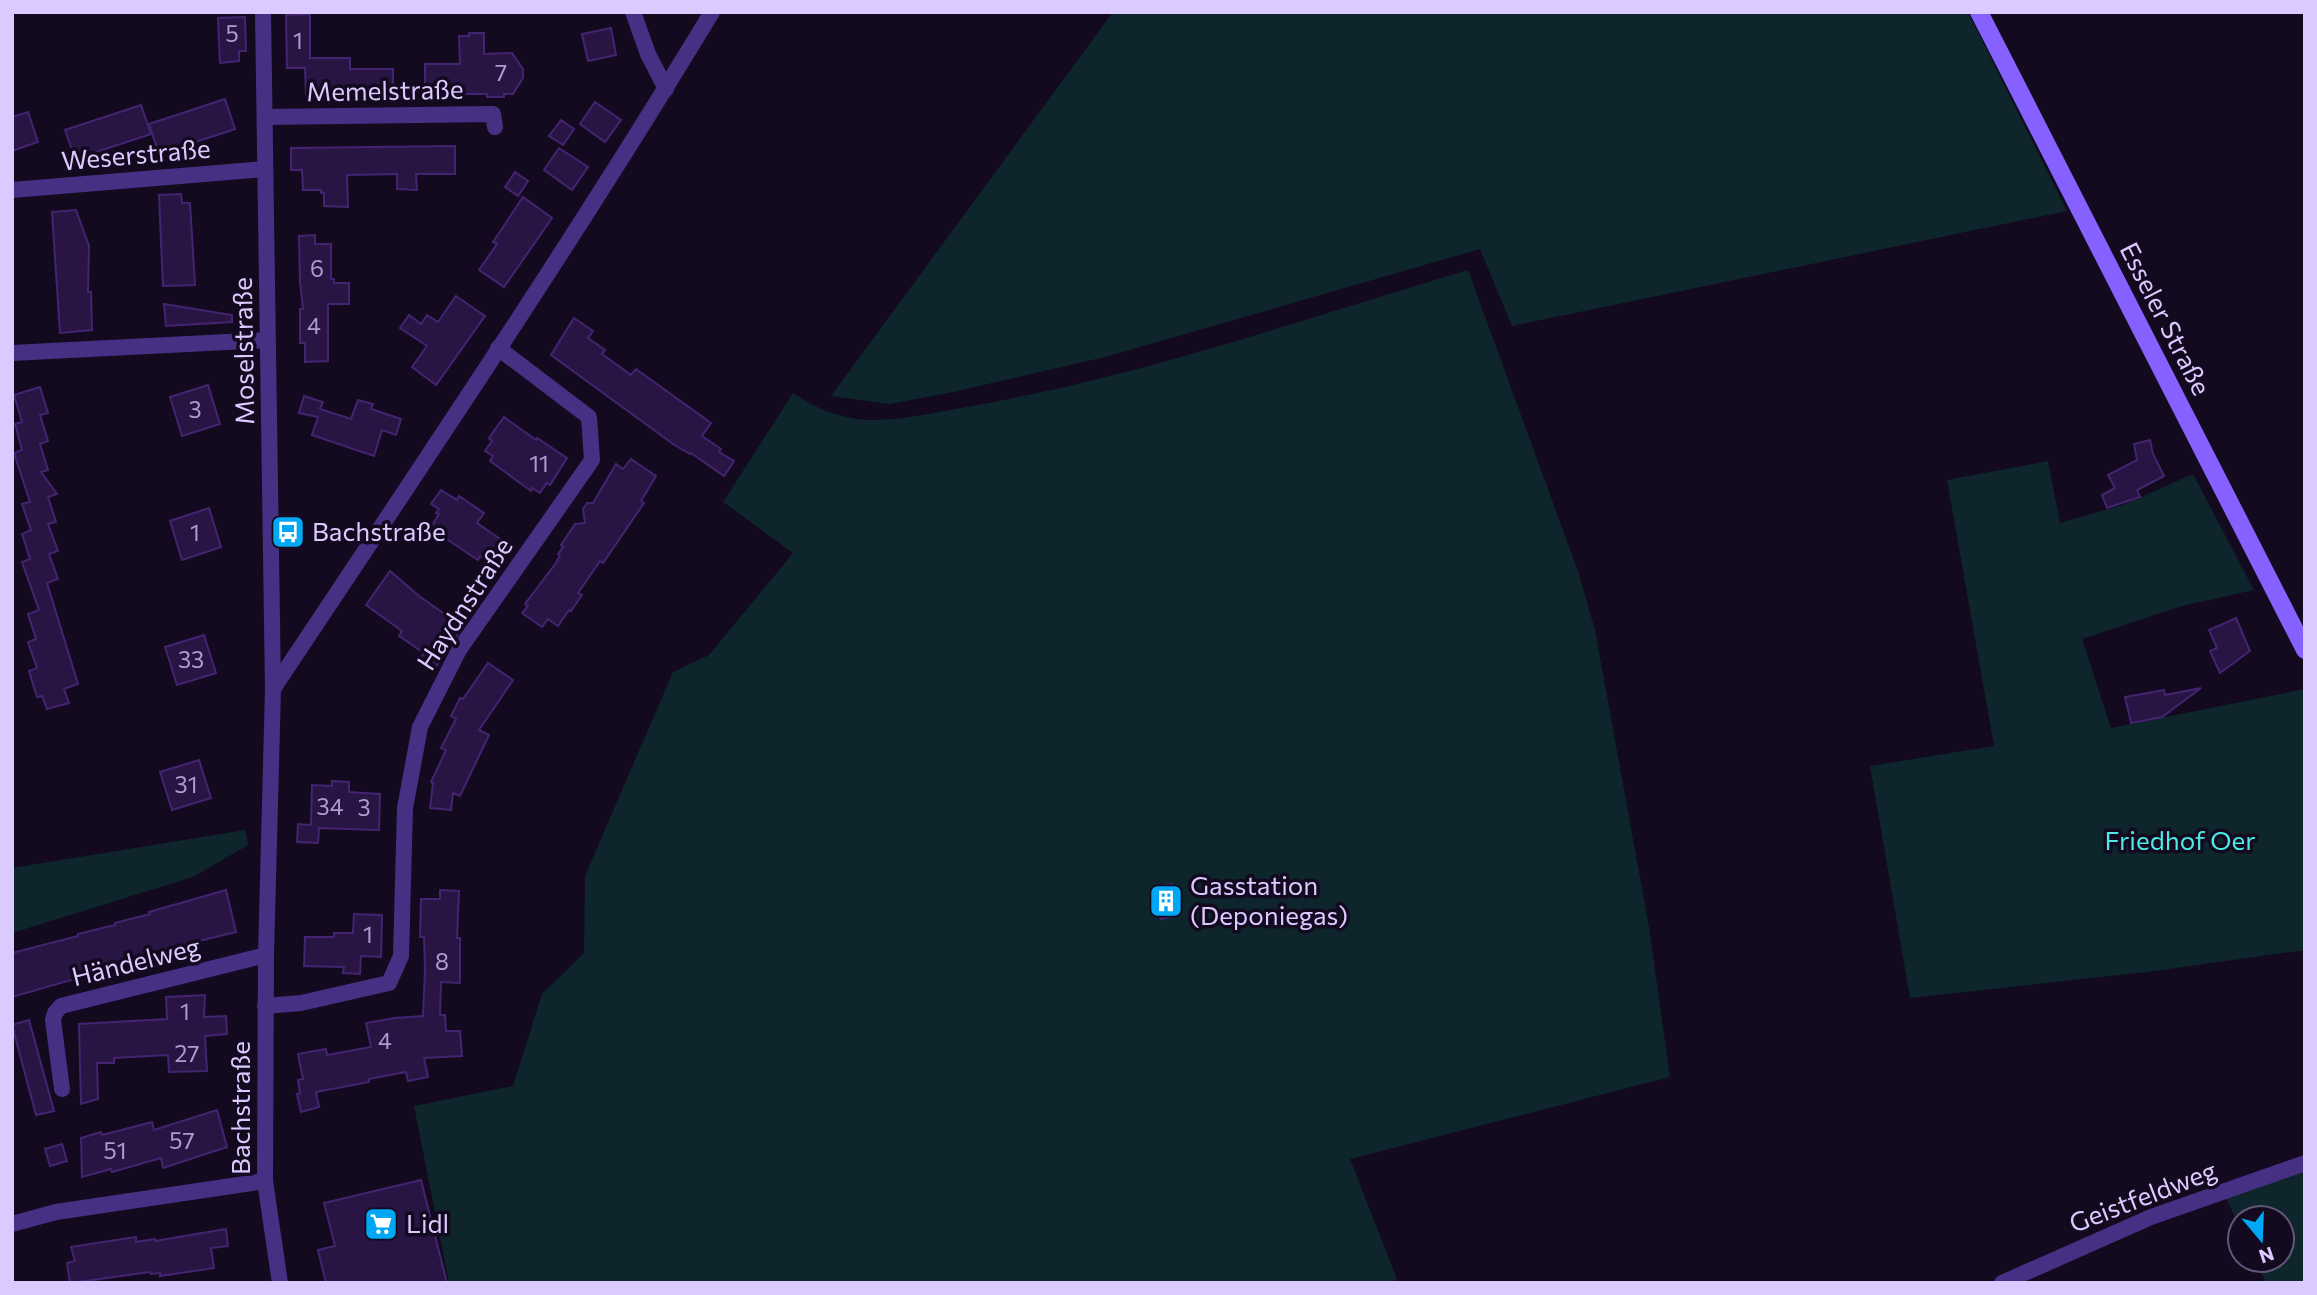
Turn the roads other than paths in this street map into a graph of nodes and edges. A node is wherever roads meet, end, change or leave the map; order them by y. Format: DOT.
graph roads {
  1 [pos="263,12"];
  2 [pos="633,12"];
  3 [pos="712,12"];
  4 [pos="1979,12"];
  5 [pos="666,89"];
  6 [pos="265,117"];
  7 [pos="495,127"];
  8 [pos="265,169"];
  9 [pos="12,190"];
  10 [pos="267,340"];
  11 [pos="498,348"];
  12 [pos="12,353"];
  13 [pos="2305,650"];
  14 [pos="273,689"];
  15 [pos="265,955"];
  16 [pos="265,1006"];
  17 [pos="62,1089"];
  18 [pos="2305,1163"];
  19 [pos="265,1181"];
  20 [pos="12,1224"];
  21 [pos="280,1283"];
  22 [pos="2002,1283"];
  1 -- 6 [label="street, Moselstraße"];
  2 -- 5 [label="street"];
  3 -- 5 [label="street"];
  4 -- 13 [label="main road, Esseler Straße"];
  5 -- 11 [label="street"];
  6 -- 7 [label="street, Memelstraße"];
  6 -- 8 [label="street, Moselstraße"];
  8 -- 9 [label="street, Weserstraße"];
  8 -- 10 [label="street, Moselstraße"];
  10 -- 12 [label="street"];
  10 -- 14 [label="street, Moselstraße"];
  11 -- 14 [label="street"];
  11 -- 16 [label="street, Haydnstraße"];
  14 -- 15 [label="street, Bachstraße"];
  15 -- 16 [label="street, Bachstraße"];
  15 -- 17 [label="street, Händelweg"];
  16 -- 19 [label="street, Bachstraße"];
  18 -- 22 [label="street, Geistfeldweg"];
  19 -- 20 [label="street"];
  19 -- 21 [label="street, Bachstraße"];
}
